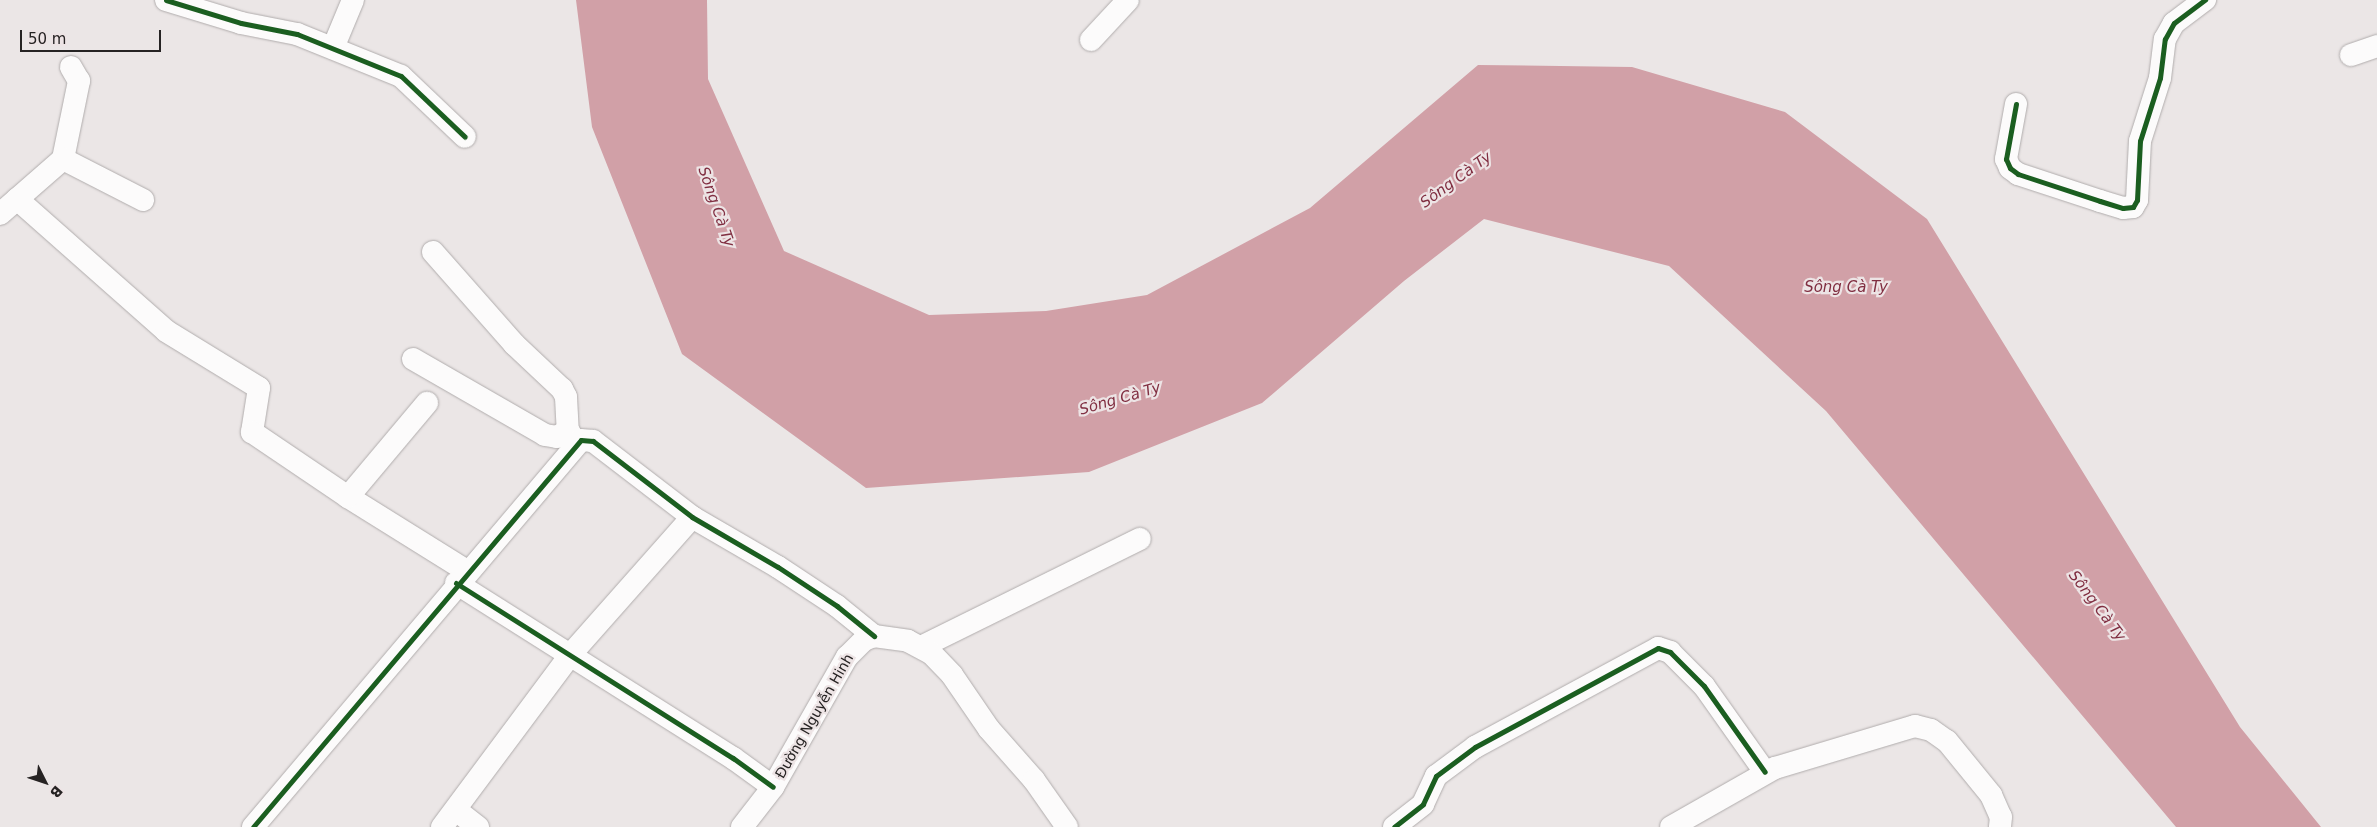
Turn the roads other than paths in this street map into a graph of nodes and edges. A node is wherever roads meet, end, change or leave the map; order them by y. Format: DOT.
graph roads {
  1 [pos="166,0"];
  2 [pos="353,0"];
  3 [pos="1128,0"];
  4 [pos="2206,0"];
  5 [pos="1091,40"];
  6 [pos="2377,46"];
  7 [pos="333,48"];
  8 [pos="2352,55"];
  9 [pos="70,67"];
  10 [pos="2016,104"];
  11 [pos="465,136"];
  12 [pos="64,159"];
  13 [pos="17,199"];
  14 [pos="143,200"];
  15 [pos="0,214"];
  16 [pos="433,252"];
  17 [pos="413,359"];
  18 [pos="427,403"];
  19 [pos="572,437"];
  20 [pos="348,497"];
  21 [pos="692,517"];
  22 [pos="1140,539"];
  23 [pos="462,577"];
  24 [pos="874,636"];
  25 [pos="921,647"];
  26 [pos="571,654"];
  27 [pos="1765,772"];
  28 [pos="773,786"];
  29 [pos="449,818"];
  30 [pos="253,827"];
  31 [pos="478,827"];
  32 [pos="742,827"];
  33 [pos="1068,827"];
  34 [pos="1394,827"];
  35 [pos="1671,827"];
  36 [pos="2000,827"];
  1 -- 7 [label="street"];
  2 -- 7 [label="street"];
  3 -- 5 [label="street"];
  4 -- 10 [label="street"];
  6 -- 8 [label="street"];
  7 -- 11 [label="street"];
  9 -- 12 [label="street"];
  12 -- 13 [label="street"];
  12 -- 14 [label="street"];
  13 -- 15 [label="street"];
  13 -- 20 [label="street"];
  16 -- 19 [label="street"];
  17 -- 19 [label="street"];
  18 -- 20 [label="street"];
  19 -- 21 [label="street"];
  19 -- 23 [label="street"];
  20 -- 23 [label="street"];
  21 -- 24 [label="street"];
  21 -- 26 [label="street"];
  22 -- 25 [label="street"];
  23 -- 26 [label="street"];
  23 -- 30 [label="street"];
  24 -- 25 [label="street"];
  24 -- 28 [label="street, Đường Nguyễn Hinh"];
  25 -- 33 [label="street"];
  26 -- 28 [label="street"];
  26 -- 29 [label="street"];
  27 -- 34 [label="street"];
  27 -- 35 [label="street"];
  27 -- 36 [label="street"];
  28 -- 32 [label="street, Đường Nguyễn Hinh"];
  29 -- 31 [label="street"];
}
